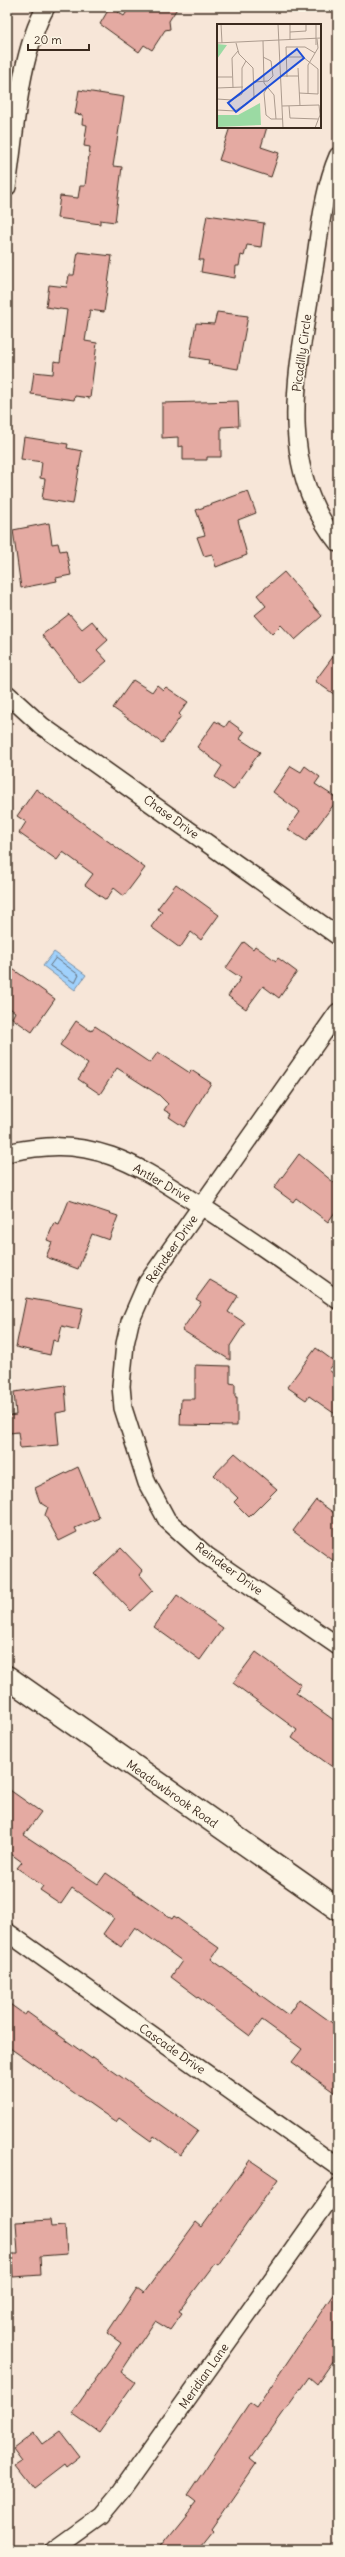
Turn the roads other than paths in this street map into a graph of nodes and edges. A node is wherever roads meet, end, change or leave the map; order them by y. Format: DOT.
graph roads {
  1 [pos="46,7"];
  2 [pos="338,156"];
  3 [pos="7,188"];
  4 [pos="338,543"];
  5 [pos="7,694"];
  6 [pos="338,936"];
  7 [pos="338,1012"];
  8 [pos="7,1153"];
  9 [pos="202,1207"];
  10 [pos="338,1300"];
  11 [pos="338,1646"];
  12 [pos="8,1680"];
  13 [pos="338,1909"];
  14 [pos="7,1932"];
  15 [pos="338,2167"];
  16 [pos="338,2188"];
  17 [pos="54,2550"];
  1 -- 3 [label="street"];
  2 -- 4 [label="street, Picadilly Circle"];
  5 -- 6 [label="street, Chase Drive"];
  7 -- 9 [label="street, Reindeer Drive"];
  8 -- 9 [label="street, Antler Drive"];
  9 -- 10 [label="street, Antler Drive"];
  9 -- 11 [label="street, Reindeer Drive"];
  12 -- 13 [label="street, Meadowbrook Road"];
  14 -- 15 [label="street, Cascade Drive"];
  16 -- 17 [label="street, Meridian Lane"];
}
